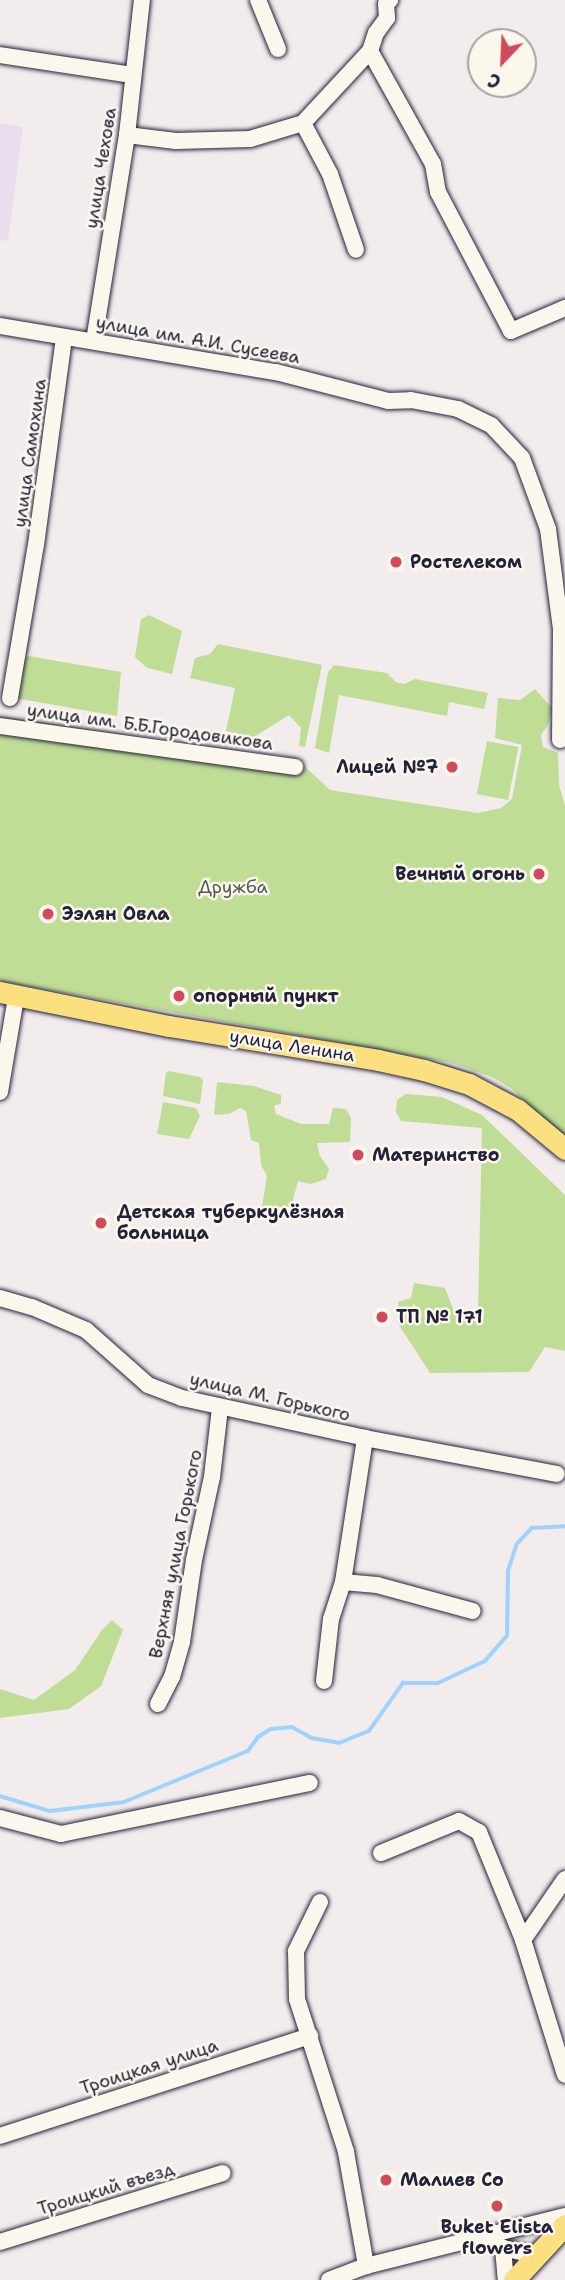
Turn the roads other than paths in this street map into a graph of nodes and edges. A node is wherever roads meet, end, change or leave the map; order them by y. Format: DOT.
graph roads {
  1 [pos="142,0"];
  2 [pos="258,0"];
  3 [pos="390,0"];
  4 [pos="278,49"];
  5 [pos="370,51"];
  6 [pos="0,55"];
  7 [pos="133,75"];
  8 [pos="303,123"];
  9 [pos="127,135"];
  10 [pos="356,250"];
  11 [pos="565,308"];
  12 [pos="0,326"];
  13 [pos="64,337"];
  14 [pos="94,341"];
  15 [pos="10,698"];
  16 [pos="0,726"];
  17 [pos="560,740"];
  18 [pos="295,767"];
  19 [pos="8,995"];
  20 [pos="0,1092"];
  21 [pos="565,1149"];
  22 [pos="0,1298"];
  23 [pos="220,1408"];
  24 [pos="365,1438"];
  25 [pos="557,1474"];
  26 [pos="343,1581"];
  27 [pos="473,1611"];
  28 [pos="324,1681"];
  29 [pos="158,1704"];
  30 [pos="310,1783"];
  31 [pos="0,1818"];
  32 [pos="380,1853"];
  33 [pos="565,1879"];
  34 [pos="320,1902"];
  35 [pos="523,1940"];
  36 [pos="310,2036"];
  37 [pos="565,2075"];
  38 [pos="0,2136"];
  39 [pos="223,2173"];
  40 [pos="565,2216"];
  41 [pos="565,2225"];
  42 [pos="485,2237"];
  43 [pos="0,2242"];
  44 [pos="503,2248"];
  45 [pos="537,2256"];
  46 [pos="366,2266"];
  47 [pos="329,2280"];
  48 [pos="506,2280"];
  49 [pos="514,2280"];
  1 -- 7 [label="street, улица Чехова"];
  2 -- 4 [label="street"];
  3 -- 5 [label="street"];
  5 -- 8 [label="street"];
  5 -- 11 [label="street"];
  6 -- 7 [label="street"];
  7 -- 9 [label="street, улица Чехова"];
  8 -- 9 [label="street"];
  8 -- 10 [label="street"];
  9 -- 14 [label="street, улица Чехова"];
  12 -- 13 [label="street, улица им. А.И. Сусеева"];
  13 -- 14 [label="street, улица им. А.И. Сусеева"];
  13 -- 15 [label="street, улица Самохина"];
  14 -- 17 [label="street, улица им. А.И. Сусеева"];
  16 -- 18 [label="street, улица им. Б.Б.Городовикова"];
  19 -- 20 [label="street"];
  19 -- 21 [label="main road, улица Ленина"];
  22 -- 23 [label="street, улица М. Горького"];
  23 -- 24 [label="street, улица М. Горького"];
  23 -- 29 [label="street, Верхняя улица Горького"];
  24 -- 25 [label="street, улица М. Горького"];
  24 -- 26 [label="street"];
  26 -- 27 [label="street"];
  26 -- 28 [label="street"];
  30 -- 31 [label="street"];
  32 -- 35 [label="street"];
  33 -- 35 [label="street"];
  34 -- 36 [label="street"];
  35 -- 37 [label="street"];
  36 -- 38 [label="street, Троицкая улица"];
  36 -- 46 [label="street"];
  39 -- 43 [label="street, Троицкий въезд"];
  40 -- 42 [label="street"];
  41 -- 45 [label="main road"];
  42 -- 44 [label="street"];
  42 -- 46 [label="street"];
  44 -- 45 [label="street"];
  44 -- 48 [label="street"];
  45 -- 49 [label="main road"];
  46 -- 47 [label="street"];
}
